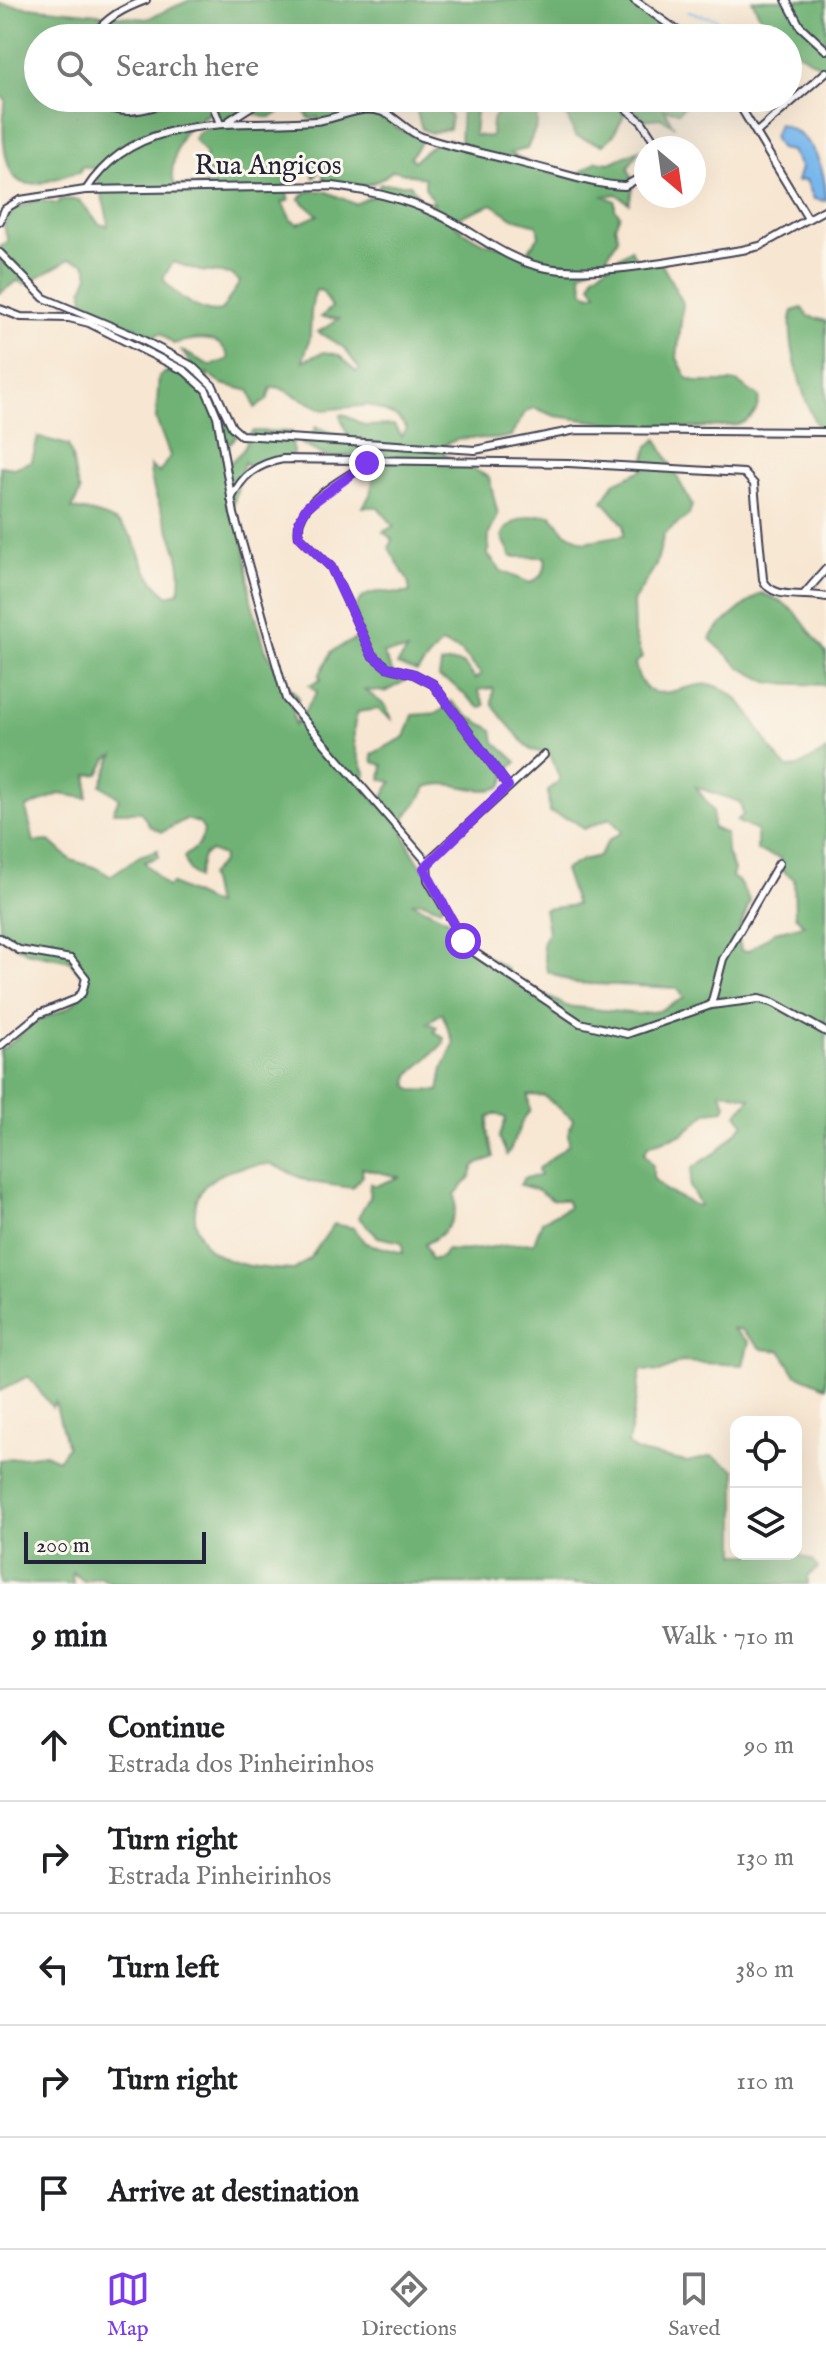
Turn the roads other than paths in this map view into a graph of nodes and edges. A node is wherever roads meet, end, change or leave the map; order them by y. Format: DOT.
graph roads {
  1 [pos="146,0"];
  2 [pos="634,0"];
  3 [pos="786,0"];
  4 [pos="102,24"];
  5 [pos="668,24"];
  6 [pos="800,24"];
  7 [pos="802,27"];
  8 [pos="826,50"];
  9 [pos="826,72"];
  10 [pos="802,93"];
  11 [pos="215,112"];
  12 [pos="243,112"];
  13 [pos="366,112"];
  14 [pos="380,112"];
  15 [pos="628,112"];
  16 [pos="744,112"];
  17 [pos="780,112"];
  18 [pos="219,121"];
  19 [pos="229,121"];
  20 [pos="757,132"];
  21 [pos="653,136"];
  22 [pos="634,181"];
  23 [pos="85,190"];
  24 [pos="826,209"];
  25 [pos="807,217"];
  26 [pos="0,221"];
  27 [pos="1,254"];
  28 [pos="0,309"];
  29 [pos="826,432"];
  30 [pos="367,463"];
  31 [pos="230,500"];
  32 [pos="825,570"];
  33 [pos="826,583"];
  34 [pos="805,593"];
  35 [pos="826,597"];
  36 [pos="544,755"];
  37 [pos="508,786"];
  38 [pos="427,862"];
  39 [pos="779,863"];
  40 [pos="0,938"];
  41 [pos="711,1005"];
  42 [pos="826,1032"];
  43 [pos="0,1046"];
  1 -- 4 [label="street"];
  2 -- 5 [label="street"];
  3 -- 6 [label="street"];
  7 -- 8 [label="street"];
  9 -- 10 [label="street"];
  11 -- 18 [label="street"];
  12 -- 19 [label="street"];
  13 -- 19 [label="street"];
  14 -- 22 [label="street"];
  15 -- 21 [label="street"];
  16 -- 20 [label="street"];
  17 -- 20 [label="street"];
  18 -- 19 [label="street"];
  18 -- 23 [label="street"];
  20 -- 25 [label="street"];
  23 -- 25 [label="street, Rua Angicos"];
  23 -- 26 [label="street, Rua Angicos"];
  24 -- 25 [label="street, Rua Angicos"];
  27 -- 29 [label="street"];
  28 -- 31 [label="street"];
  30 -- 31 [label="street"];
  30 -- 34 [label="street"];
  30 -- 37 [label="street"];
  31 -- 38 [label="street"];
  32 -- 33 [label="street"];
  32 -- 34 [label="street"];
  34 -- 35 [label="street"];
  36 -- 37 [label="street"];
  37 -- 38 [label="street"];
  38 -- 41 [label="street"];
  39 -- 41 [label="street"];
  40 -- 43 [label="street"];
  41 -- 42 [label="street"];
}
